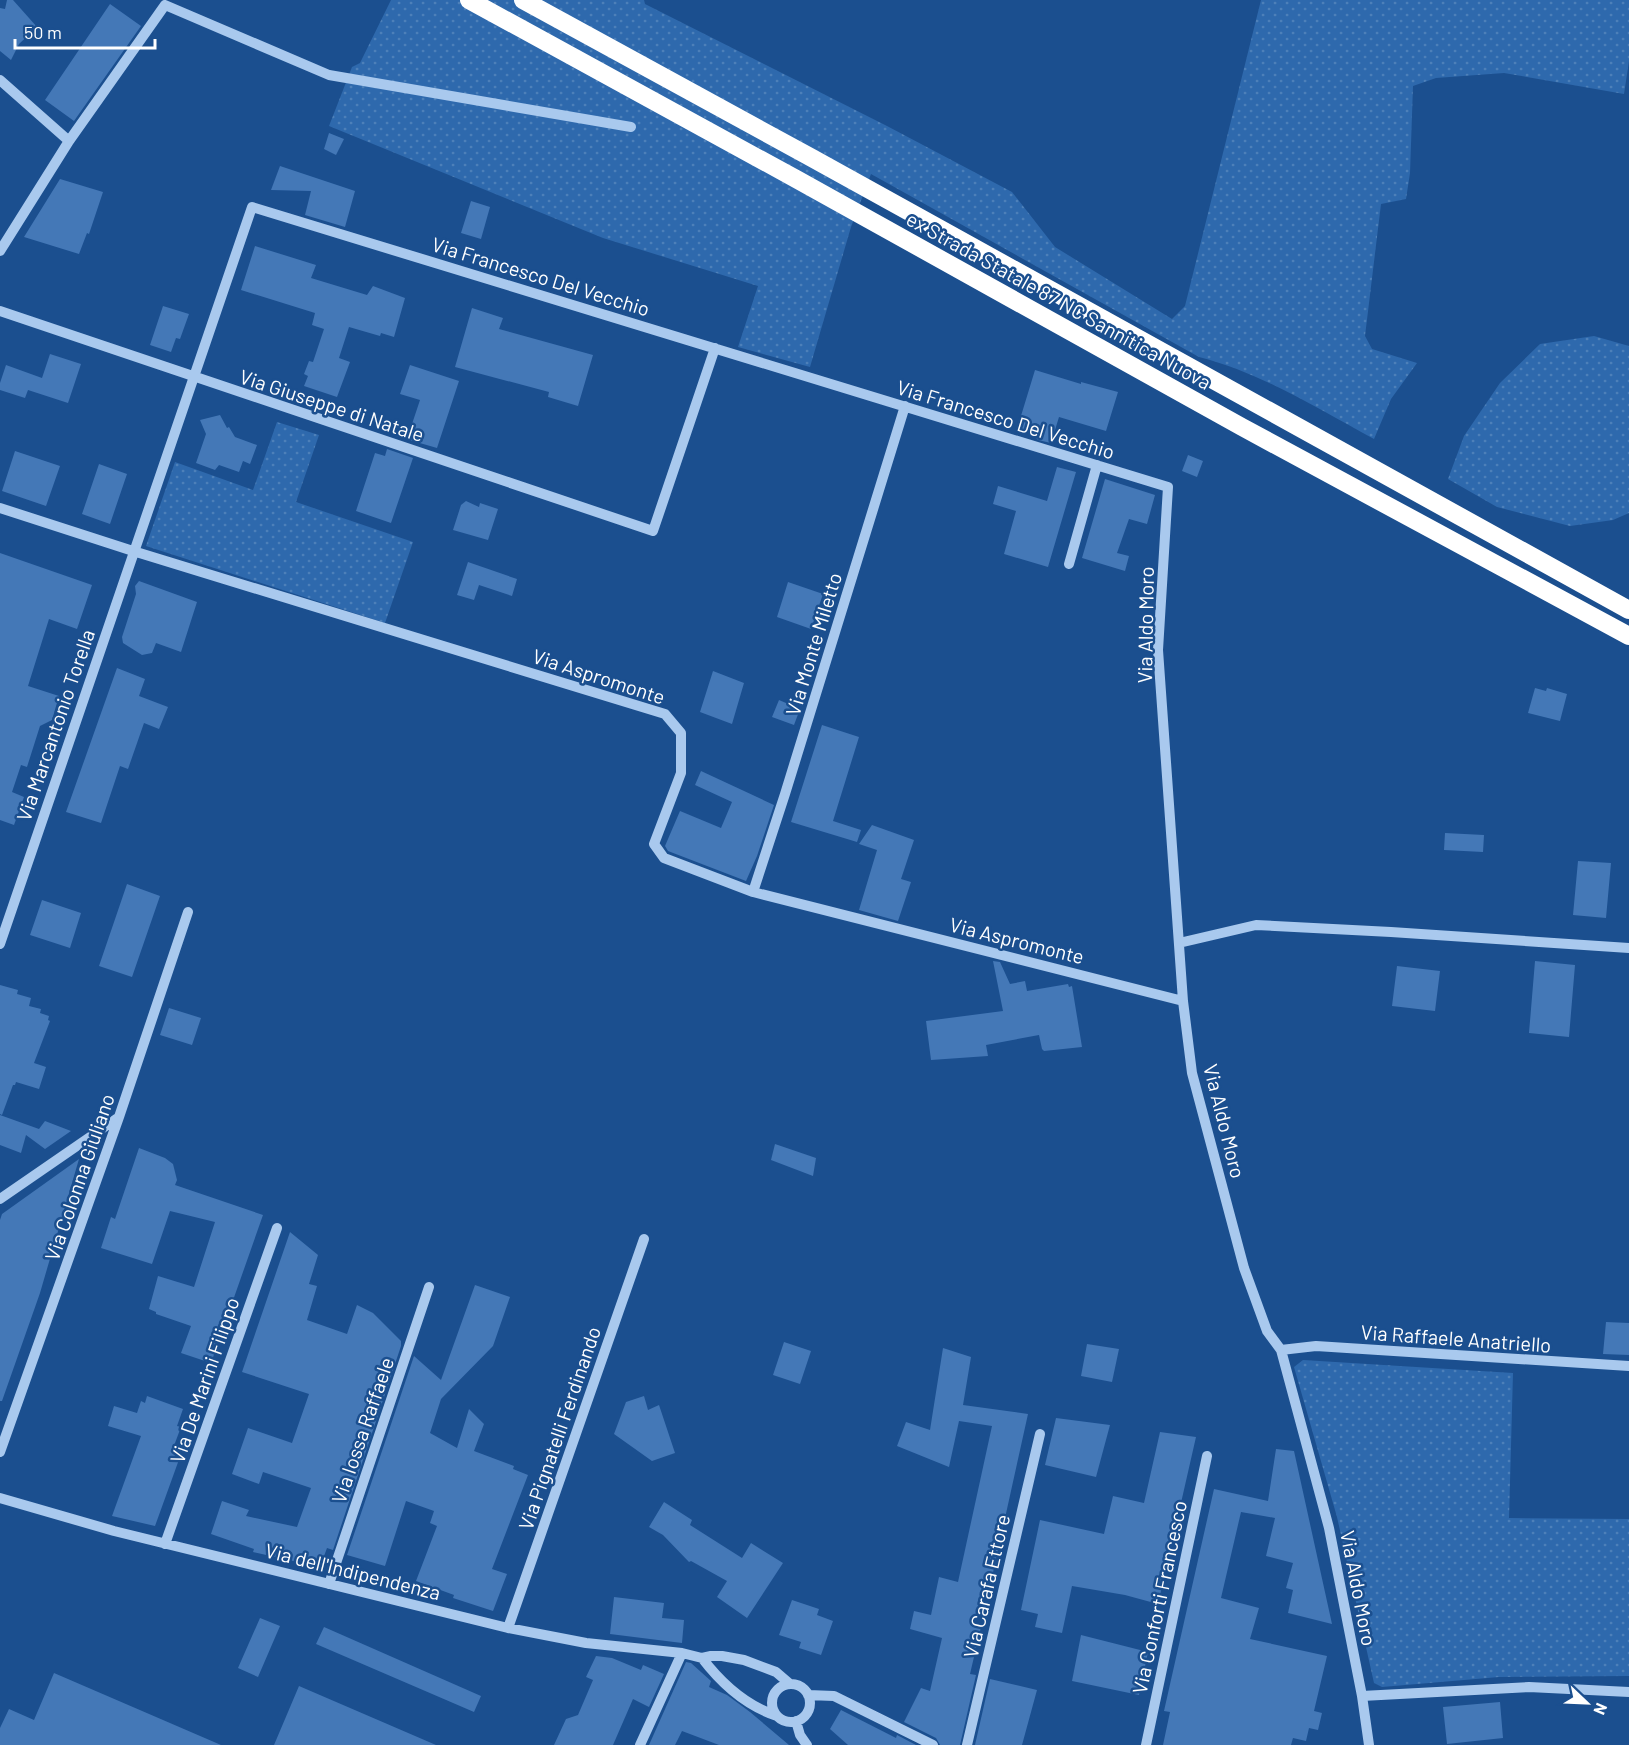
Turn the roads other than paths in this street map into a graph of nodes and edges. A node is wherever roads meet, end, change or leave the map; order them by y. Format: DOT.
graph roads {
  1 [pos="469,0"];
  2 [pos="523,0"];
  3 [pos="0,80"];
  4 [pos="631,127"];
  5 [pos="69,141"];
  6 [pos="0,250"];
  7 [pos="0,311"];
  8 [pos="715,348"];
  9 [pos="193,378"];
  10 [pos="905,406"];
  11 [pos="1097,465"];
  12 [pos="1168,487"];
  13 [pos="0,508"];
  14 [pos="133,551"];
  15 [pos="1069,564"];
  16 [pos="1629,610"];
  17 [pos="1629,636"];
  18 [pos="753,892"];
  19 [pos="188,912"];
  20 [pos="1179,943"];
  21 [pos="0,944"];
  22 [pos="1629,948"];
  23 [pos="1183,1001"];
  24 [pos="120,1117"];
  25 [pos="0,1199"];
  26 [pos="277,1228"];
  27 [pos="644,1239"];
  28 [pos="429,1287"];
  29 [pos="1281,1350"];
  30 [pos="1629,1366"];
  31 [pos="1040,1434"];
  32 [pos="0,1452"];
  33 [pos="1207,1456"];
  34 [pos="0,1498"];
  35 [pos="165,1544"];
  36 [pos="329,1584"];
  37 [pos="508,1628"];
  38 [pos="682,1653"];
  39 [pos="702,1658"];
  40 [pos="790,1684"];
  41 [pos="1629,1692"];
  42 [pos="808,1695"];
  43 [pos="1362,1696"];
  44 [pos="777,1716"];
  45 [pos="796,1721"];
  46 [pos="802,1743"];
  47 [pos="640,1745"];
  48 [pos="933,1745"];
  49 [pos="967,1745"];
  50 [pos="1146,1745"];
  51 [pos="1369,1745"];
  1 -- 17 [label="highway, ex Strada Statale 87 NC Sannitica Nuova"];
  2 -- 16 [label="highway, ex Strada Statale 87 NC Sannitica Nuova"];
  3 -- 5 [label="street"];
  4 -- 5 [label="street"];
  5 -- 6 [label="street"];
  7 -- 9 [label="street, Via Giuseppe di Natale"];
  8 -- 9 [label="street, Via Francesco Del Vecchio"];
  8 -- 9 [label="street, Via Giuseppe di Natale"];
  8 -- 10 [label="street, Via Francesco Del Vecchio"];
  9 -- 14 [label="street, Via Francesco Del Vecchio"];
  10 -- 11 [label="street, Via Francesco Del Vecchio"];
  10 -- 18 [label="street, Via Monte Miletto"];
  11 -- 12 [label="street, Via Francesco Del Vecchio"];
  11 -- 15 [label="street"];
  12 -- 20 [label="street, Via Aldo Moro"];
  13 -- 14 [label="street"];
  14 -- 18 [label="street, Via Aspromonte"];
  14 -- 21 [label="street, Via Marcantonio Torella"];
  18 -- 23 [label="street, Via Aspromonte"];
  19 -- 24 [label="street, Via Colonna Giuliano"];
  20 -- 22 [label="street"];
  20 -- 23 [label="street, Via Aldo Moro"];
  23 -- 29 [label="street, Via Aldo Moro"];
  24 -- 25 [label="street"];
  24 -- 32 [label="street, Via Colonna Giuliano"];
  26 -- 35 [label="street, Via De Marini Filippo"];
  27 -- 37 [label="street, Via Pignatelli Ferdinando"];
  28 -- 36 [label="street, Via Iossa Raffaele"];
  29 -- 30 [label="street, Via Raffaele Anatriello"];
  29 -- 43 [label="street, Via Aldo Moro"];
  31 -- 49 [label="street, Via Carafa Ettore"];
  33 -- 50 [label="street, Via Conforti Francesco"];
  34 -- 35 [label="street, Via dell'Indipendenza"];
  35 -- 36 [label="street, Via dell'Indipendenza"];
  36 -- 37 [label="street, Via dell'Indipendenza"];
  37 -- 38 [label="street, Via dell'Indipendenza"];
  38 -- 39 [label="street, Via dell'Indipendenza"];
  38 -- 47 [label="street"];
  39 -- 40 [label="street, Via dell'Indipendenza"];
  39 -- 44 [label="street"];
  40 -- 42 [label="street, Via dell'Indipendenza"];
  40 -- 44 [label="street"];
  41 -- 43 [label="street"];
  42 -- 45 [label="street"];
  42 -- 48 [label="street, Via dell'Indipendenza"];
  43 -- 51 [label="street, Via Aldo Moro"];
  44 -- 45 [label="street"];
  45 -- 46 [label="street"];
}
